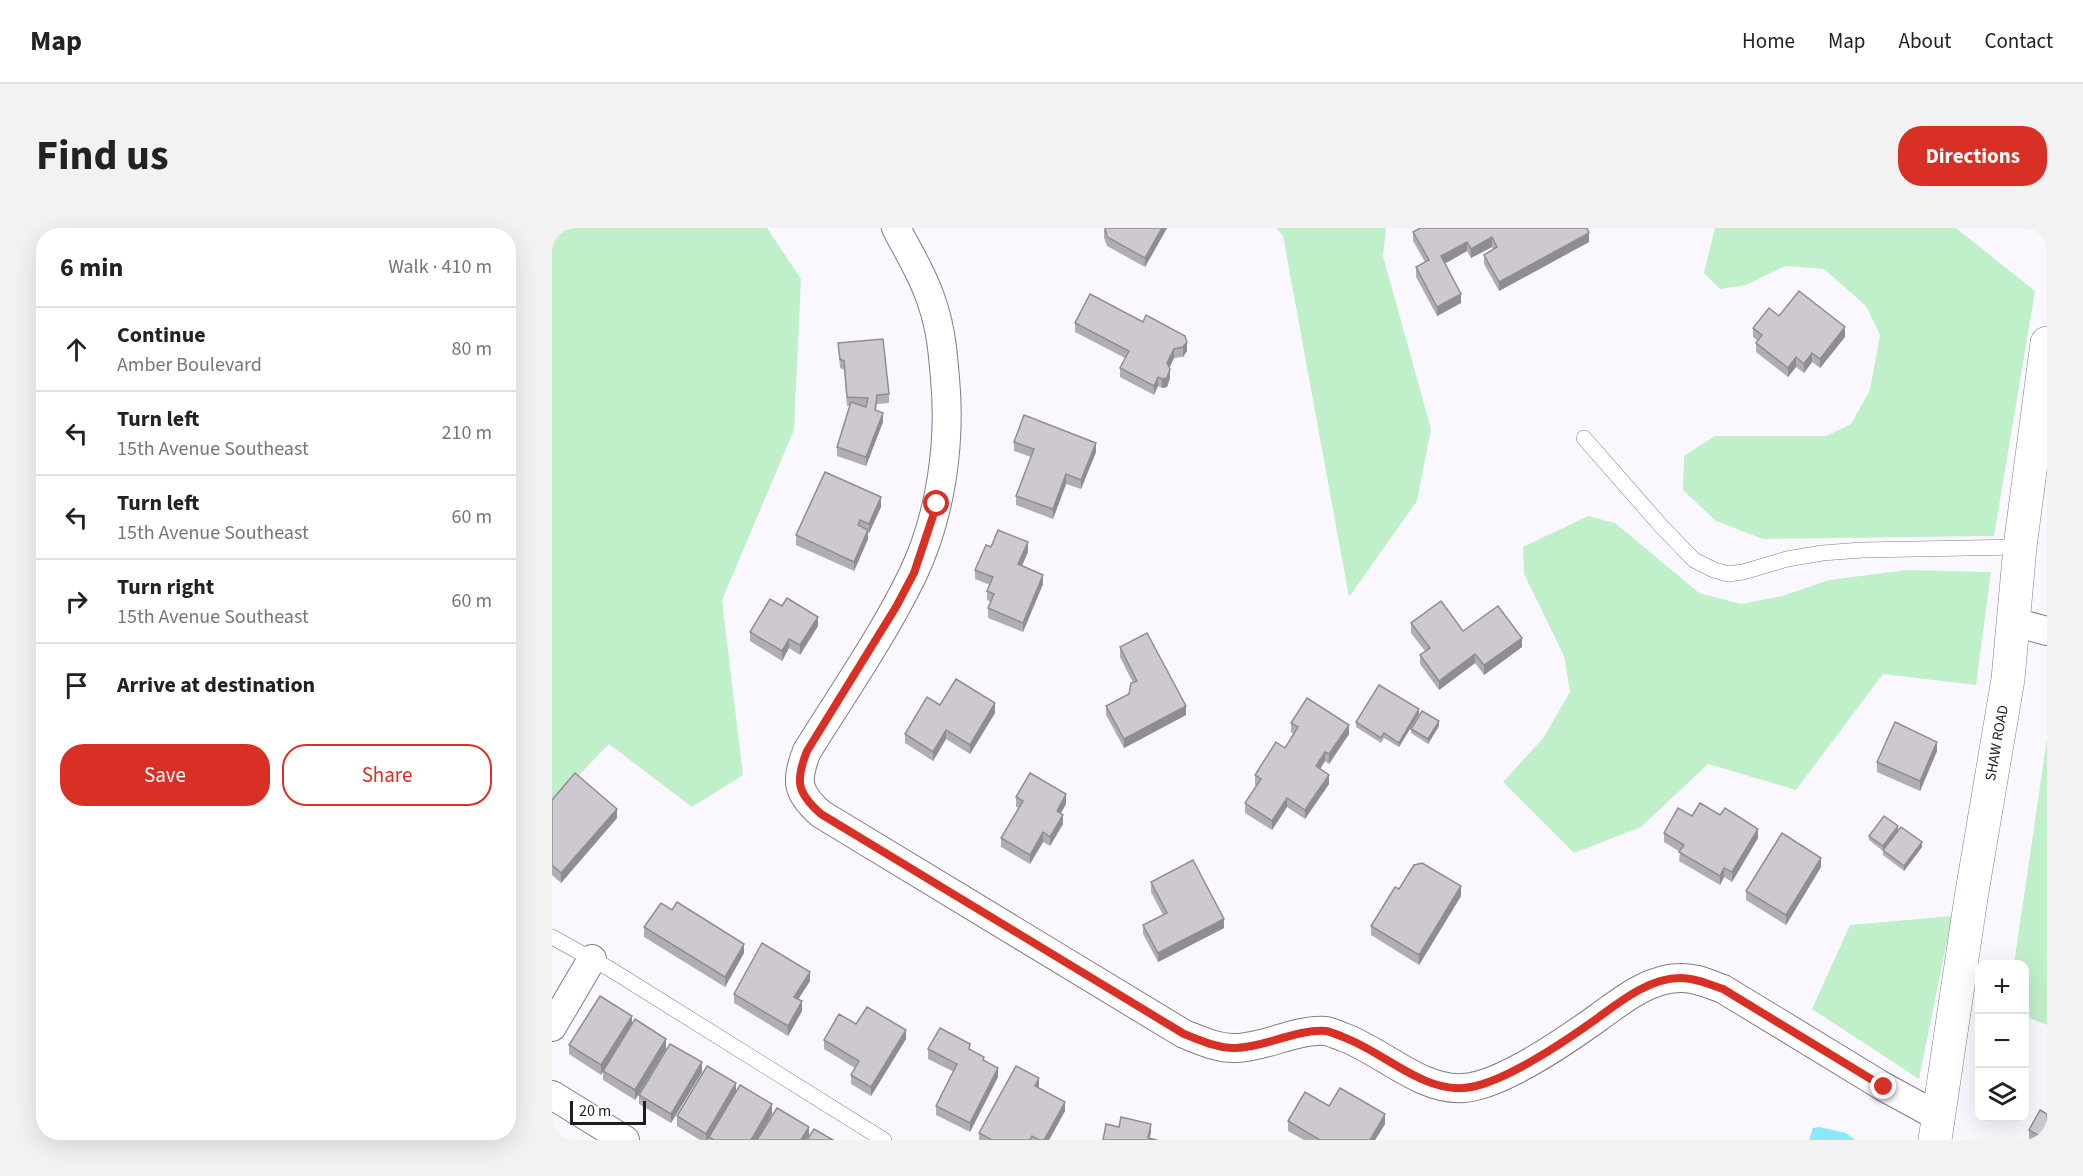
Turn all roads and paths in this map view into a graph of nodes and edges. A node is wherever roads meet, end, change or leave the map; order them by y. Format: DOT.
graph roads {
  1 [pos="896,228"];
  2 [pos="2047,344"];
  3 [pos="1584,438"];
  4 [pos="2020,547"];
  5 [pos="2014,621"];
  6 [pos="2047,631"];
  7 [pos="552,937"];
  8 [pos="592,959"];
  9 [pos="552,1027"];
  10 [pos="552,1095"];
  11 [pos="1937,1128"];
  12 [pos="625,1140"];
  13 [pos="884,1140"];
  1 -- 11 [label="street"];
  2 -- 4 [label="main road, SHAW ROAD"];
  3 -- 4 [label="lane"];
  4 -- 5 [label="main road, SHAW ROAD"];
  5 -- 6 [label="street"];
  5 -- 11 [label="main road, SHAW ROAD"];
  7 -- 8 [label="lane"];
  8 -- 9 [label="street"];
  8 -- 13 [label="lane"];
  10 -- 12 [label="street"];
}
